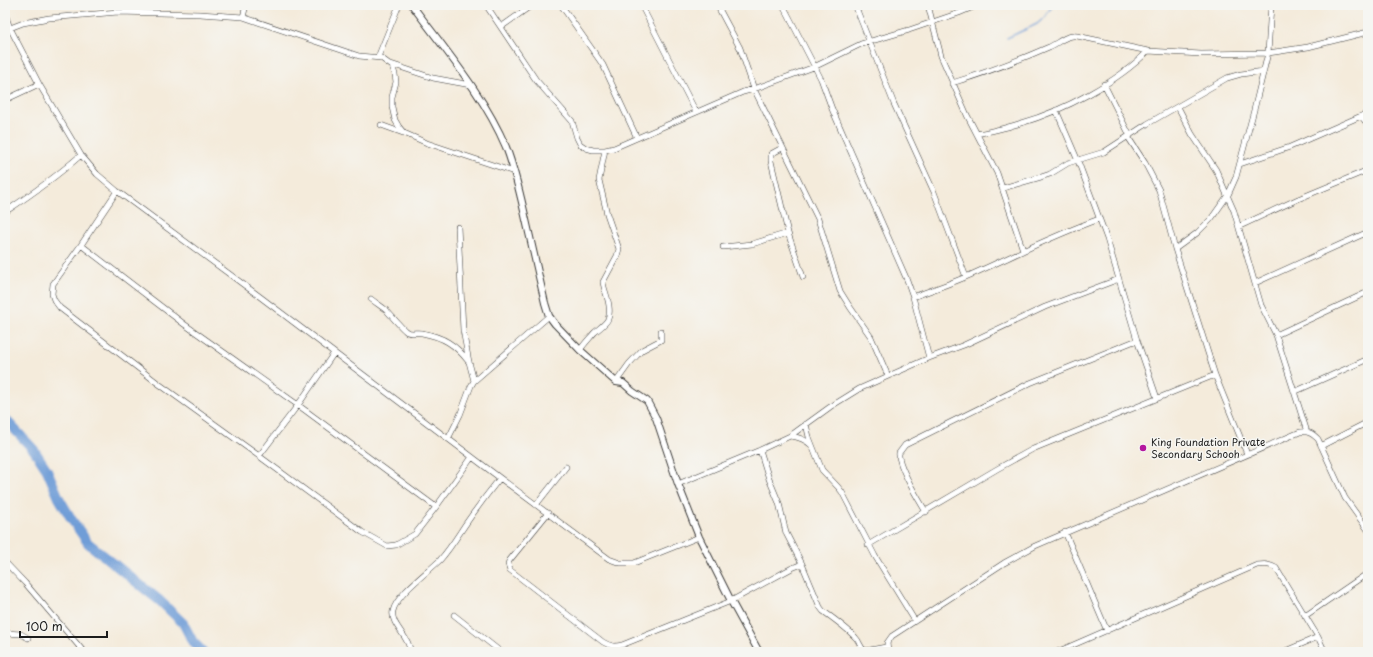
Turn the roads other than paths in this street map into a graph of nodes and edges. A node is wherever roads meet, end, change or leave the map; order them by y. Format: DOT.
graph roads {
  1 [pos="246,5"];
  2 [pos="399,5"];
  3 [pos="411,5"];
  4 [pos="486,5"];
  5 [pos="532,5"];
  6 [pos="561,5"];
  7 [pos="641,5"];
  8 [pos="717,5"];
  9 [pos="783,5"];
  10 [pos="855,5"];
  11 [pos="928,5"];
  12 [pos="978,5"];
  13 [pos="1271,5"];
  14 [pos="5,14"];
  15 [pos="243,17"];
  16 [pos="932,22"];
  17 [pos="501,27"];
  18 [pos="7,29"];
  19 [pos="1368,32"];
  20 [pos="870,41"];
  21 [pos="1148,51"];
  22 [pos="1268,53"];
  23 [pos="378,57"];
  24 [pos="389,63"];
  25 [pos="814,67"];
  26 [pos="1264,71"];
  27 [pos="952,83"];
  28 [pos="39,84"];
  29 [pos="1104,84"];
  30 [pos="471,85"];
  31 [pos="754,89"];
  32 [pos="5,100"];
  33 [pos="1178,107"];
  34 [pos="1056,110"];
  35 [pos="696,112"];
  36 [pos="1368,112"];
  37 [pos="1360,116"];
  38 [pos="381,125"];
  39 [pos="1368,125"];
  40 [pos="404,133"];
  41 [pos="977,134"];
  42 [pos="1129,136"];
  43 [pos="637,138"];
  44 [pos="782,148"];
  45 [pos="605,150"];
  46 [pos="81,155"];
  47 [pos="1078,161"];
  48 [pos="1240,164"];
  49 [pos="1368,170"];
  50 [pos="514,172"];
  51 [pos="1003,188"];
  52 [pos="117,191"];
  53 [pos="1228,195"];
  54 [pos="5,212"];
  55 [pos="1099,219"];
  56 [pos="1240,226"];
  57 [pos="458,228"];
  58 [pos="1368,232"];
  59 [pos="788,233"];
  60 [pos="81,245"];
  61 [pos="723,246"];
  62 [pos="1175,249"];
  63 [pos="1024,250"];
  64 [pos="803,277"];
  65 [pos="966,277"];
  66 [pos="1119,279"];
  67 [pos="1255,282"];
  68 [pos="1368,292"];
  69 [pos="914,296"];
  70 [pos="371,299"];
  71 [pos="549,316"];
  72 [pos="661,331"];
  73 [pos="1276,336"];
  74 [pos="1138,340"];
  75 [pos="580,350"];
  76 [pos="334,353"];
  77 [pos="929,358"];
  78 [pos="1368,359"];
  79 [pos="469,362"];
  80 [pos="1215,375"];
  81 [pos="888,376"];
  82 [pos="474,381"];
  83 [pos="616,382"];
  84 [pos="1294,392"];
  85 [pos="1158,398"];
  86 [pos="298,405"];
  87 [pos="1368,422"];
  88 [pos="806,424"];
  89 [pos="1307,432"];
  90 [pos="790,436"];
  91 [pos="448,438"];
  92 [pos="1321,446"];
  93 [pos="814,447"];
  94 [pos="760,450"];
  95 [pos="1247,454"];
  96 [pos="259,456"];
  97 [pos="472,457"];
  98 [pos="566,467"];
  99 [pos="500,478"];
  100 [pos="678,484"];
  101 [pos="536,505"];
  102 [pos="436,507"];
  103 [pos="926,512"];
  104 [pos="548,513"];
  105 [pos="1368,530"];
  106 [pos="1065,532"];
  107 [pos="699,537"];
  108 [pos="868,545"];
  109 [pos="5,562"];
  110 [pos="802,564"];
  111 [pos="1368,573"];
  112 [pos="731,601"];
  113 [pos="454,615"];
  114 [pos="1305,616"];
  115 [pos="915,621"];
  116 [pos="1107,631"];
  117 [pos="5,633"];
  118 [pos="1318,637"];
  119 [pos="28,638"];
  120 [pos="887,649"];
  121 [pos="84,652"];
  122 [pos="410,652"];
  123 [pos="501,652"];
  124 [pos="759,652"];
  125 [pos="1057,652"];
  126 [pos="1283,652"];
  127 [pos="1325,652"];
  1 -- 15 [label="street"];
  2 -- 23 [label="street"];
  3 -- 30 [label="street"];
  4 -- 17 [label="street"];
  5 -- 17 [label="street"];
  6 -- 43 [label="street"];
  7 -- 35 [label="street"];
  8 -- 31 [label="street"];
  9 -- 25 [label="street"];
  10 -- 20 [label="street"];
  11 -- 16 [label="street"];
  12 -- 16 [label="street"];
  13 -- 22 [label="street"];
  14 -- 18 [label="street"];
  15 -- 18 [label="street"];
  15 -- 23 [label="street"];
  16 -- 20 [label="street"];
  16 -- 27 [label="street"];
  17 -- 45 [label="street"];
  18 -- 28 [label="street"];
  19 -- 22 [label="street"];
  20 -- 25 [label="street"];
  20 -- 65 [label="street"];
  21 -- 22 [label="street"];
  21 -- 27 [label="street"];
  21 -- 29 [label="street"];
  22 -- 26 [label="street"];
  23 -- 24 [label="street"];
  24 -- 30 [label="street"];
  24 -- 40 [label="street"];
  25 -- 31 [label="street"];
  25 -- 69 [label="street"];
  26 -- 33 [label="street"];
  26 -- 48 [label="street"];
  27 -- 41 [label="street"];
  28 -- 32 [label="street"];
  28 -- 46 [label="street"];
  29 -- 34 [label="street"];
  29 -- 42 [label="street"];
  30 -- 50 [label="street"];
  31 -- 35 [label="street"];
  31 -- 44 [label="street"];
  33 -- 42 [label="street"];
  33 -- 53 [label="street"];
  34 -- 41 [label="street"];
  34 -- 47 [label="street"];
  35 -- 43 [label="street"];
  36 -- 37 [label="street"];
  37 -- 39 [label="street"];
  37 -- 48 [label="street"];
  38 -- 40 [label="street"];
  40 -- 50 [label="street"];
  41 -- 51 [label="street"];
  42 -- 47 [label="street"];
  42 -- 62 [label="street"];
  43 -- 45 [label="street"];
  44 -- 59 [label="street"];
  44 -- 81 [label="street"];
  45 -- 75 [label="street"];
  46 -- 52 [label="street"];
  46 -- 54 [label="street"];
  47 -- 51 [label="street"];
  47 -- 55 [label="street"];
  48 -- 53 [label="street"];
  49 -- 56 [label="street"];
  50 -- 71 [label="street"];
  51 -- 63 [label="street"];
  52 -- 60 [label="street"];
  52 -- 76 [label="street"];
  53 -- 56 [label="street"];
  53 -- 62 [label="street"];
  55 -- 63 [label="street"];
  55 -- 66 [label="street"];
  56 -- 67 [label="street"];
  57 -- 79 [label="street"];
  58 -- 67 [label="street"];
  59 -- 61 [label="street"];
  59 -- 64 [label="street"];
  60 -- 86 [label="street"];
  60 -- 96 [label="street"];
  62 -- 80 [label="street"];
  63 -- 65 [label="street"];
  65 -- 69 [label="street"];
  66 -- 74 [label="street"];
  66 -- 77 [label="street"];
  67 -- 73 [label="street"];
  68 -- 73 [label="street"];
  69 -- 77 [label="street"];
  70 -- 79 [label="street"];
  71 -- 75 [label="street"];
  71 -- 82 [label="street"];
  72 -- 83 [label="street"];
  73 -- 84 [label="street"];
  74 -- 85 [label="street"];
  74 -- 103 [label="street"];
  75 -- 83 [label="street"];
  76 -- 86 [label="street"];
  76 -- 91 [label="street"];
  77 -- 81 [label="street"];
  78 -- 84 [label="street"];
  79 -- 82 [label="street"];
  80 -- 85 [label="street"];
  80 -- 95 [label="street"];
  81 -- 88 [label="street"];
  82 -- 91 [label="street"];
  83 -- 100 [label="street"];
  84 -- 89 [label="street"];
  85 -- 103 [label="street"];
  86 -- 96 [label="street"];
  86 -- 102 [label="street"];
  87 -- 92 [label="street"];
  88 -- 90 [label="street"];
  88 -- 93 [label="street"];
  89 -- 92 [label="street"];
  89 -- 95 [label="street"];
  90 -- 93 [label="street"];
  90 -- 94 [label="street"];
  91 -- 97 [label="street"];
  92 -- 105 [label="street"];
  93 -- 108 [label="street"];
  94 -- 100 [label="street"];
  94 -- 110 [label="street"];
  95 -- 106 [label="street"];
  96 -- 102 [label="street"];
  97 -- 99 [label="street"];
  97 -- 102 [label="street"];
  98 -- 101 [label="street"];
  99 -- 101 [label="street"];
  99 -- 122 [label="street"];
  100 -- 107 [label="street"];
  101 -- 104 [label="street"];
  103 -- 108 [label="street"];
  104 -- 107 [label="street"];
  104 -- 112 [label="street"];
  106 -- 115 [label="street"];
  106 -- 116 [label="street"];
  107 -- 112 [label="street"];
  108 -- 115 [label="street"];
  109 -- 121 [label="street"];
  110 -- 112 [label="street"];
  110 -- 120 [label="street"];
  111 -- 114 [label="street"];
  112 -- 124 [label="street"];
  113 -- 123 [label="street"];
  114 -- 116 [label="street"];
  114 -- 118 [label="street"];
  115 -- 120 [label="street"];
  116 -- 125 [label="street"];
  117 -- 119 [label="street"];
  118 -- 126 [label="street"];
  118 -- 127 [label="street"];
}
